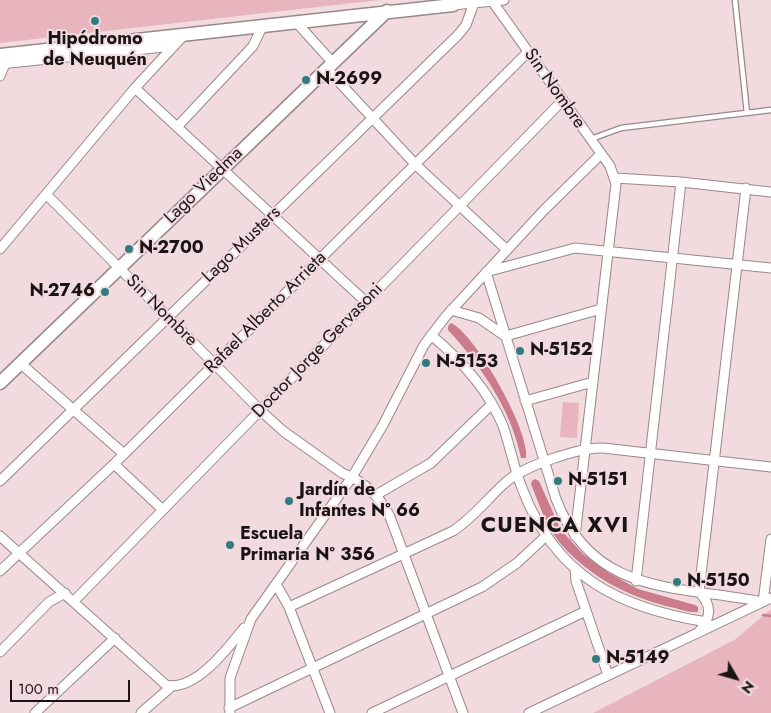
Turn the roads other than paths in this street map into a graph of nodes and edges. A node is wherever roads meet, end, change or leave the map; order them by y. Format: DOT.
graph roads {
  1 [pos="504,0"];
  2 [pos="735,0"];
  3 [pos="492,1"];
  4 [pos="454,2"];
  5 [pos="474,3"];
  6 [pos="387,11"];
  7 [pos="296,22"];
  8 [pos="263,26"];
  9 [pos="184,34"];
  10 [pos="174,46"];
  11 [pos="528,52"];
  12 [pos="2,59"];
  13 [pos="330,66"];
  14 [pos="0,76"];
  15 [pos="135,88"];
  16 [pos="563,100"];
  17 [pos="771,110"];
  18 [pos="747,113"];
  19 [pos="372,119"];
  20 [pos="177,127"];
  21 [pos="590,139"];
  22 [pos="601,154"];
  23 [pos="416,165"];
  24 [pos="222,169"];
  25 [pos="615,178"];
  26 [pos="681,182"];
  27 [pos="746,188"];
  28 [pos="771,192"];
  29 [pos="46,194"];
  30 [pos="460,206"];
  31 [pos="272,216"];
  32 [pos="0,249"];
  33 [pos="507,250"];
  34 [pos="608,250"];
  35 [pos="672,257"];
  36 [pos="320,259"];
  37 [pos="738,264"];
  38 [pos="119,268"];
  39 [pos="771,268"];
  40 [pos="486,272"];
  41 [pos="366,302"];
  42 [pos="601,309"];
  43 [pos="451,310"];
  44 [pos="168,318"];
  45 [pos="432,335"];
  46 [pos="506,336"];
  47 [pos="20,363"];
  48 [pos="214,364"];
  49 [pos="593,382"];
  50 [pos="0,383"];
  51 [pos="525,401"];
  52 [pos="492,404"];
  53 [pos="74,410"];
  54 [pos="260,410"];
  55 [pos="585,450"];
  56 [pos="650,453"];
  57 [pos="124,454"];
  58 [pos="715,461"];
  59 [pos="544,463"];
  60 [pos="114,464"];
  61 [pos="771,467"];
  62 [pos="517,474"];
  63 [pos="352,477"];
  64 [pos="0,481"];
  65 [pos="376,495"];
  66 [pos="163,510"];
  67 [pos="0,536"];
  68 [pos="546,536"];
  69 [pos="575,536"];
  70 [pos="771,539"];
  71 [pos="18,554"];
  72 [pos="404,554"];
  73 [pos="575,568"];
  74 [pos="0,571"];
  75 [pos="636,581"];
  76 [pos="276,584"];
  77 [pos="65,592"];
  78 [pos="700,592"];
  79 [pos="767,600"];
  80 [pos="74,601"];
  81 [pos="289,607"];
  82 [pos="586,612"];
  83 [pos="426,615"];
  84 [pos="251,619"];
  85 [pos="707,622"];
  86 [pos="698,633"];
  87 [pos="115,638"];
  88 [pos="0,652"];
  89 [pos="313,668"];
  90 [pos="449,676"];
  91 [pos="608,676"];
  92 [pos="172,686"];
  93 [pos="230,710"];
  94 [pos="35,713"];
  95 [pos="141,713"];
  96 [pos="330,713"];
  97 [pos="372,713"];
  98 [pos="462,713"];
  99 [pos="529,713"];
  1 -- 3 [label="street"];
  2 -- 18 [label="lane"];
  3 -- 5 [label="street"];
  3 -- 11 [label="street, Sin Nombre"];
  4 -- 5 [label="street"];
  4 -- 6 [label="main road"];
  5 -- 19 [label="street, Lago Musters"];
  6 -- 7 [label="main road"];
  6 -- 13 [label="main road, Lago Viedma"];
  7 -- 8 [label="main road"];
  7 -- 13 [label="street"];
  8 -- 9 [label="main road"];
  8 -- 20 [label="street"];
  9 -- 10 [label="street"];
  9 -- 12 [label="main road"];
  10 -- 12 [label="street"];
  10 -- 15 [label="street"];
  11 -- 16 [label="street, Sin Nombre"];
  11 -- 23 [label="street, Rafael Alberto Arrieta"];
  12 -- 14 [label="street"];
  13 -- 19 [label="street"];
  13 -- 24 [label="main road, Lago Viedma"];
  15 -- 20 [label="street"];
  15 -- 29 [label="street"];
  16 -- 21 [label="street, Sin Nombre"];
  16 -- 30 [label="street, Doctor Jorge Gervasoni"];
  17 -- 18 [label="lane"];
  18 -- 21 [label="lane"];
  19 -- 23 [label="street"];
  19 -- 31 [label="street, Lago Musters"];
  20 -- 24 [label="street"];
  21 -- 22 [label="street, Sin Nombre"];
  22 -- 25 [label="street, Sin Nombre"];
  22 -- 33 [label="street"];
  23 -- 30 [label="street"];
  23 -- 36 [label="street, Rafael Alberto Arrieta"];
  24 -- 31 [label="street"];
  24 -- 38 [label="main road, Lago Viedma"];
  25 -- 26 [label="street"];
  25 -- 34 [label="street"];
  26 -- 27 [label="street"];
  26 -- 35 [label="street"];
  27 -- 28 [label="street"];
  27 -- 37 [label="street"];
  29 -- 32 [label="street"];
  29 -- 38 [label="street, Sin Nombre"];
  30 -- 33 [label="street"];
  30 -- 41 [label="street, Doctor Jorge Gervasoni"];
  31 -- 36 [label="street"];
  31 -- 44 [label="street, Lago Musters"];
  33 -- 40 [label="street"];
  34 -- 35 [label="street"];
  34 -- 40 [label="street"];
  34 -- 42 [label="street"];
  35 -- 37 [label="street"];
  35 -- 56 [label="street"];
  36 -- 41 [label="street"];
  36 -- 48 [label="street, Rafael Alberto Arrieta"];
  37 -- 39 [label="street"];
  37 -- 58 [label="street"];
  38 -- 44 [label="street, Sin Nombre"];
  38 -- 47 [label="main road, Lago Viedma"];
  40 -- 43 [label="street"];
  40 -- 46 [label="street"];
  41 -- 54 [label="street, Doctor Jorge Gervasoni"];
  42 -- 46 [label="street"];
  42 -- 49 [label="street"];
  43 -- 45 [label="street"];
  43 -- 46 [label="street"];
  44 -- 48 [label="street, Sin Nombre"];
  44 -- 53 [label="street, Lago Musters"];
  45 -- 52 [label="street"];
  45 -- 63 [label="street"];
  46 -- 51 [label="street"];
  47 -- 50 [label="main road, Lago Viedma"];
  47 -- 53 [label="street"];
  48 -- 54 [label="street, Sin Nombre"];
  48 -- 57 [label="street, Rafael Alberto Arrieta"];
  49 -- 51 [label="street"];
  49 -- 55 [label="street"];
  51 -- 59 [label="street"];
  52 -- 62 [label="street"];
  52 -- 65 [label="street"];
  53 -- 57 [label="street"];
  53 -- 64 [label="street, Lago Musters"];
  54 -- 63 [label="street, Sin Nombre"];
  54 -- 66 [label="street, Doctor Jorge Gervasoni"];
  55 -- 56 [label="street"];
  55 -- 59 [label="street"];
  55 -- 69 [label="street"];
  56 -- 58 [label="street"];
  56 -- 75 [label="street"];
  57 -- 60 [label="street, Rafael Alberto Arrieta"];
  58 -- 61 [label="street"];
  58 -- 78 [label="street"];
  59 -- 62 [label="street"];
  59 -- 69 [label="street"];
  60 -- 66 [label="street"];
  60 -- 71 [label="street, Rafael Alberto Arrieta"];
  62 -- 68 [label="street"];
  62 -- 72 [label="street"];
  63 -- 65 [label="street, Sin Nombre"];
  63 -- 76 [label="street"];
  65 -- 72 [label="street, Sin Nombre"];
  66 -- 80 [label="street, Doctor Jorge Gervasoni"];
  67 -- 71 [label="street"];
  68 -- 73 [label="street"];
  68 -- 83 [label="street"];
  69 -- 75 [label="street"];
  70 -- 79 [label="street"];
  71 -- 74 [label="street, Rafael Alberto Arrieta"];
  71 -- 77 [label="street"];
  72 -- 81 [label="street"];
  72 -- 83 [label="street, Sin Nombre"];
  73 -- 82 [label="street"];
  73 -- 85 [label="street"];
  75 -- 78 [label="street"];
  76 -- 81 [label="street"];
  76 -- 84 [label="street"];
  77 -- 80 [label="street"];
  77 -- 88 [label="street"];
  78 -- 79 [label="street"];
  78 -- 85 [label="street"];
  79 -- 86 [label="street"];
  80 -- 87 [label="street"];
  81 -- 89 [label="street"];
  82 -- 90 [label="street"];
  82 -- 91 [label="street"];
  83 -- 89 [label="street"];
  83 -- 90 [label="street, Sin Nombre"];
  84 -- 92 [label="street"];
  84 -- 93 [label="street"];
  85 -- 86 [label="street"];
  86 -- 91 [label="street"];
  87 -- 92 [label="street"];
  87 -- 94 [label="street"];
  89 -- 93 [label="street"];
  89 -- 96 [label="street"];
  90 -- 97 [label="street"];
  90 -- 98 [label="street, Sin Nombre"];
  91 -- 99 [label="street"];
  92 -- 95 [label="street"];
}
